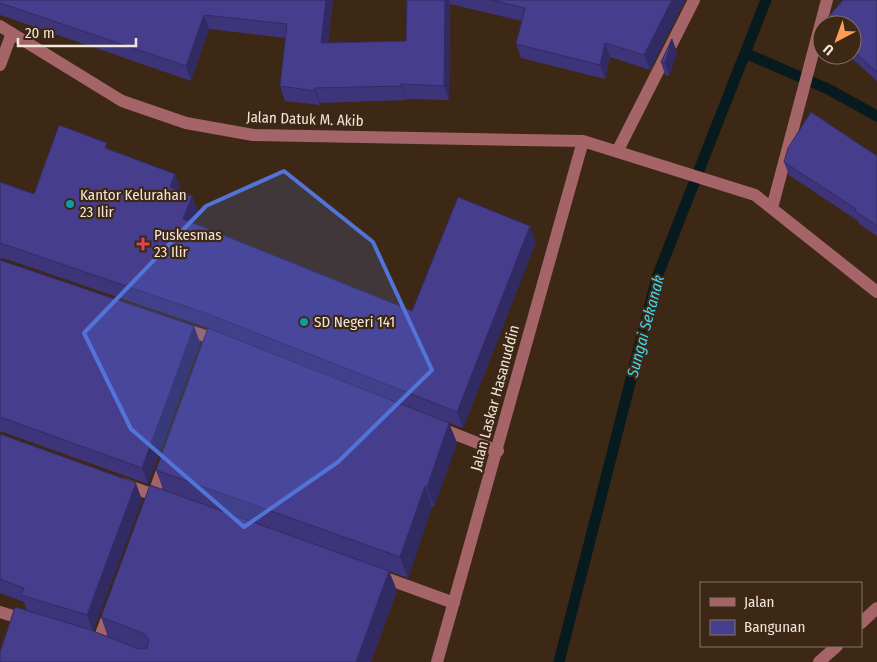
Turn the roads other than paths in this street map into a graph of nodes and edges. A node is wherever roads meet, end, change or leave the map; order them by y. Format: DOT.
graph roads {
  1 [pos="694,0"];
  2 [pos="827,0"];
  3 [pos="0,26"];
  4 [pos="12,33"];
  5 [pos="0,65"];
  6 [pos="583,141"];
  7 [pos="617,152"];
  8 [pos="772,208"];
  9 [pos="877,292"];
  10 [pos="165,322"];
  11 [pos="213,342"];
  12 [pos="424,422"];
  13 [pos="170,449"];
  14 [pos="498,451"];
  15 [pos="108,479"];
  16 [pos="153,495"];
  17 [pos="172,502"];
  18 [pos="146,513"];
  19 [pos="360,569"];
  20 [pos="115,596"];
  21 [pos="454,603"];
  22 [pos="877,608"];
  23 [pos="1,614"];
  24 [pos="862,622"];
  25 [pos="37,624"];
  26 [pos="98,642"];
  27 [pos="836,647"];
  28 [pos="438,662"];
  29 [pos="819,662"];
  1 -- 7 [label="street"];
  2 -- 8 [label="street"];
  3 -- 4 [label="street, Jalan Datuk M. Akib"];
  4 -- 5 [label="street"];
  4 -- 6 [label="street, Jalan Datuk M. Akib"];
  6 -- 7 [label="street, Jalan Datuk M. Akib"];
  6 -- 14 [label="street, Jalan Laskar Hasanuddin"];
  7 -- 8 [label="street, Jalan Datuk M. Akib"];
  8 -- 9 [label="street"];
  10 -- 11 [label="street"];
  12 -- 14 [label="street"];
  13 -- 16 [label="street"];
  14 -- 21 [label="street, Jalan Laskar Hasanuddin"];
  15 -- 16 [label="street"];
  16 -- 17 [label="street"];
  16 -- 18 [label="street"];
  19 -- 21 [label="street"];
  20 -- 26 [label="street"];
  21 -- 28 [label="street, Jalan Laskar Hasanuddin"];
  22 -- 24 [label="street"];
  23 -- 25 [label="street"];
  27 -- 29 [label="street"];
}
